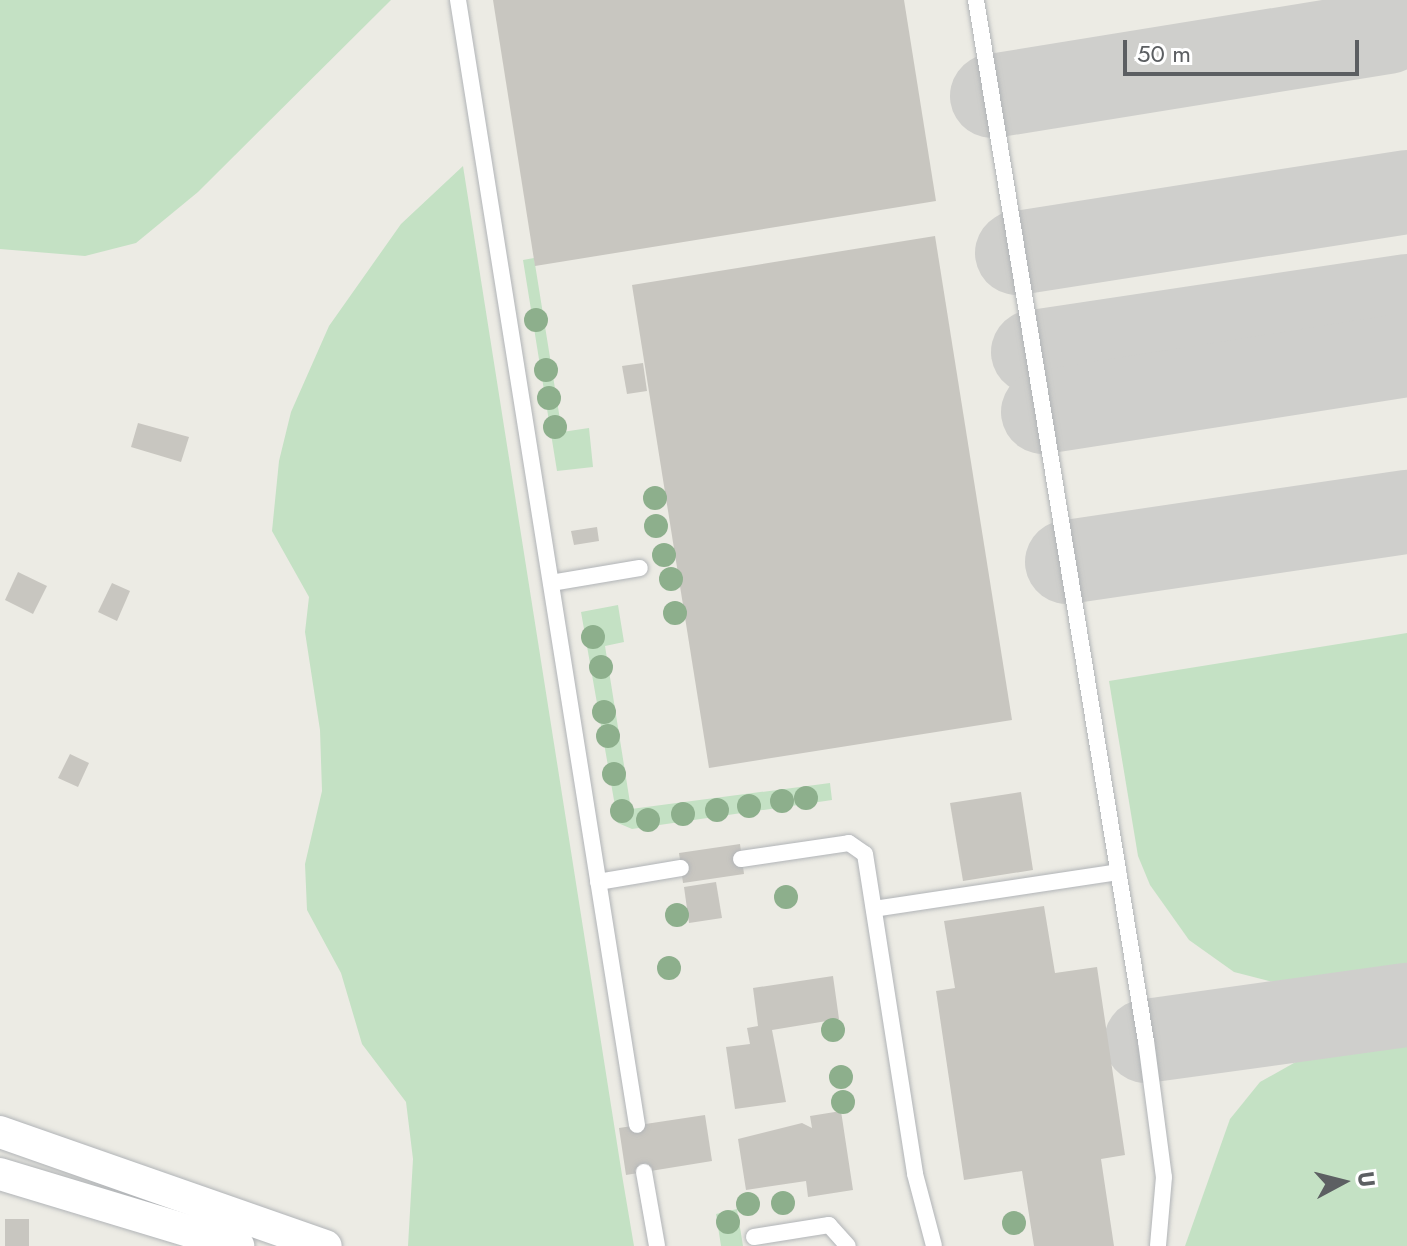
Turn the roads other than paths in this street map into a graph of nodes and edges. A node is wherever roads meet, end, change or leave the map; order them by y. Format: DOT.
graph roads {
  1 [pos="458,0"];
  2 [pos="976,0"];
  3 [pos="640,568"];
  4 [pos="551,583"];
  5 [pos="741,859"];
  6 [pos="681,868"];
  7 [pos="1118,872"];
  8 [pos="598,882"];
  9 [pos="874,909"];
  10 [pos="637,1125"];
  11 [pos="0,1132"];
  12 [pos="644,1172"];
  13 [pos="0,1174"];
  14 [pos="754,1237"];
  15 [pos="249,1239"];
  16 [pos="326,1246"];
  17 [pos="657,1246"];
  18 [pos="848,1246"];
  19 [pos="934,1246"];
  20 [pos="1158,1246"];
  1 -- 4 [label="lane"];
  2 -- 7 [label="lane"];
  3 -- 4 [label="lane"];
  4 -- 8 [label="lane"];
  5 -- 9 [label="lane"];
  6 -- 8 [label="lane"];
  7 -- 9 [label="lane"];
  7 -- 20 [label="lane"];
  8 -- 10 [label="lane"];
  9 -- 19 [label="lane"];
  11 -- 15 [label="street"];
  12 -- 17 [label="lane"];
  13 -- 15 [label="street"];
  14 -- 18 [label="lane"];
  15 -- 16 [label="street"];
}
